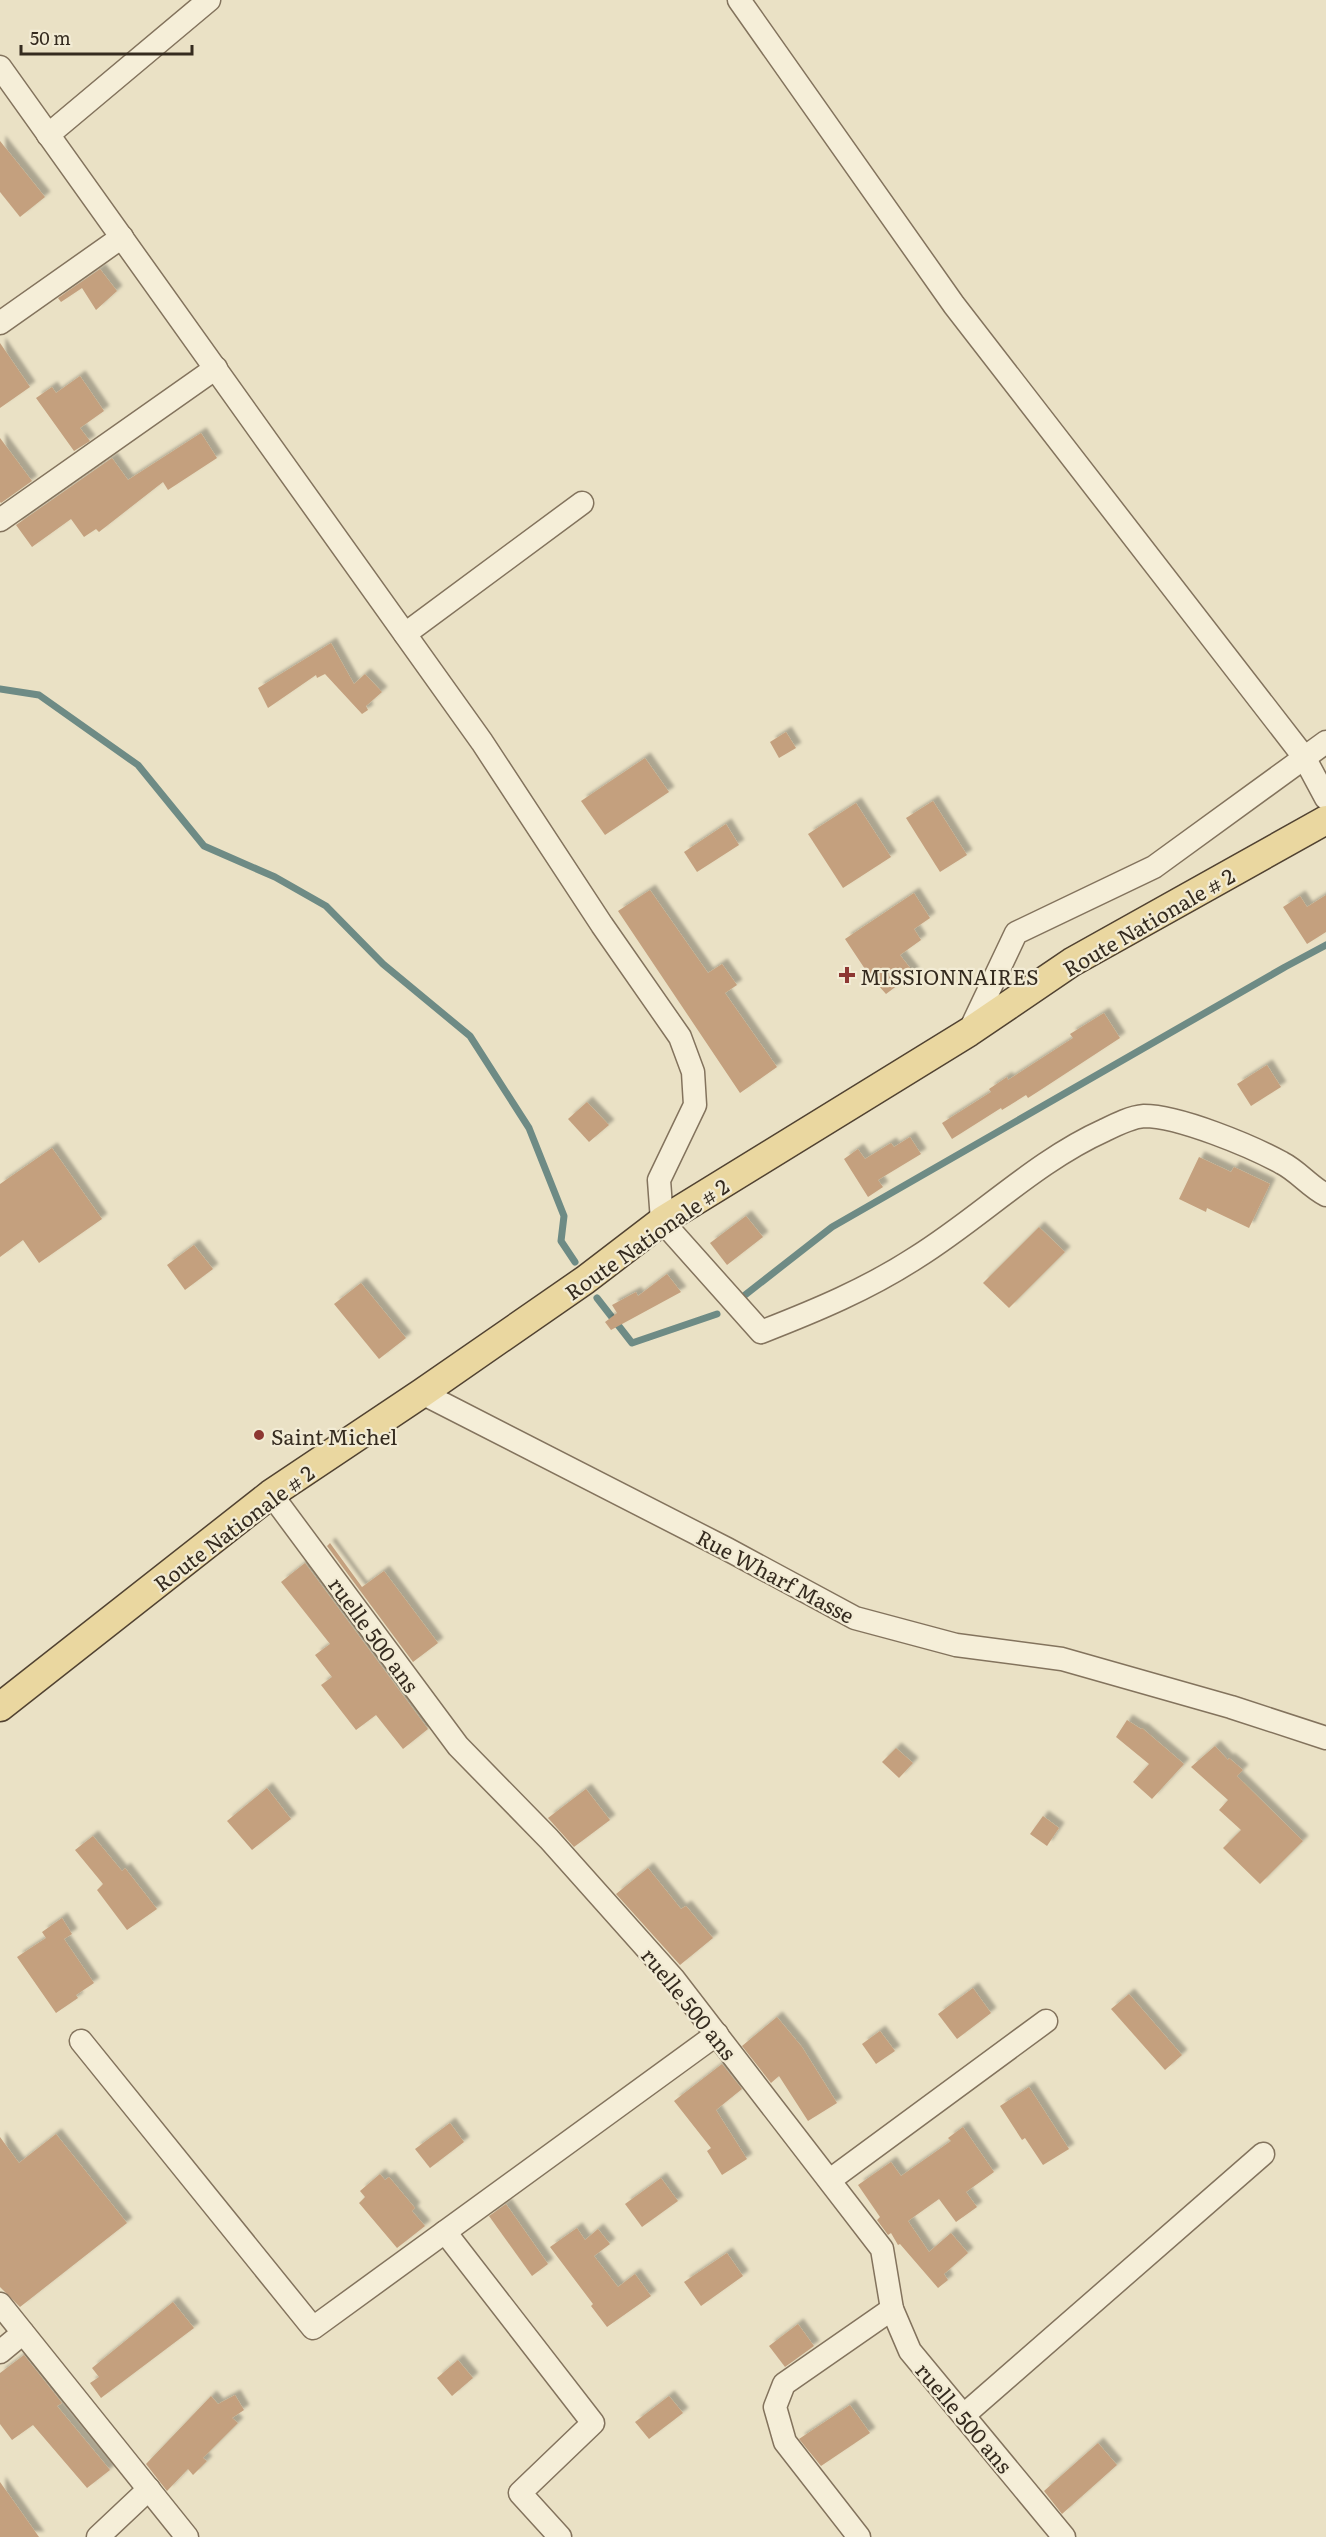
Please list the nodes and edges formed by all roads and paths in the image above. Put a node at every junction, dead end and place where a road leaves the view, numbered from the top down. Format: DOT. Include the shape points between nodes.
graph roads {
  1 [pos="209,0"];
  2 [pos="739,0"];
  3 [pos="0,67"];
  4 [pos="7,92"];
  5 [pos="48,135"];
  6 [pos="122,237"];
  7 [pos="0,324"];
  8 [pos="216,368"];
  9 [pos="582,503"];
  10 [pos="0,520"];
  11 [pos="405,634"];
  12 [pos="1326,742"];
  13 [pos="1304,757"];
  14 [pos="1326,798"];
  15 [pos="1326,820"];
  16 [pos="969,1032"];
  17 [pos="1326,1195"];
  18 [pos="662,1221"];
  19 [pos="422,1393"];
  20 [pos="271,1494"];
  21 [pos="0,1707"];
  22 [pos="1326,1738"];
  23 [pos="1046,2021"];
  24 [pos="717,2034"];
  25 [pos="81,2041"];
  26 [pos="1263,2154"];
  27 [pos="830,2180"];
  28 [pos="445,2232"];
  29 [pos="0,2304"];
  30 [pos="892,2309"];
  31 [pos="23,2333"];
  32 [pos="0,2352"];
  33 [pos="964,2415"];
  34 [pos="148,2489"];
  35 [pos="98,2537"];
  36 [pos="187,2537"];
  37 [pos="560,2537"];
  38 [pos="859,2537"];
  39 [pos="1064,2537"];
  1 -- 5 [label="street"];
  2 -- 13 [label="street" via="954,305"];
  3 -- 4 [label="street"];
  4 -- 5 [label="street"];
  5 -- 6 [label="street"];
  6 -- 7 [label="street"];
  6 -- 8 [label="street"];
  8 -- 10 [label="street"];
  8 -- 11 [label="street"];
  9 -- 11 [label="street"];
  11 -- 18 [label="street" via="680,1037 693,1072 695,1105 659,1180"];
  12 -- 13 [label="street"];
  13 -- 14 [label="street"];
  13 -- 16 [label="street" via="1154,867 1016,933"];
  15 -- 16 [label="main road, Route Nationale # 2" via="1072,962"];
  16 -- 18 [label="main road, Route Nationale # 2"];
  17 -- 18 [label="street" via="1283,1163 1171,1120 1143,1116 1081,1140 917,1257 832,1305 761,1332"];
  18 -- 19 [label="main road, Route Nationale # 2" via="585,1280"];
  19 -- 20 [label="main road, Route Nationale # 2"];
  19 -- 22 [label="street, Rue Wharf Masse" via="855,1618 956,1645 1062,1659"];
  20 -- 21 [label="main road, Route Nationale # 2"];
  20 -- 24 [label="street, ruelle 500 ans" via="458,1746 549,1839 673,1978"];
  23 -- 27 [label="street"];
  24 -- 27 [label="street, ruelle 500 ans"];
  24 -- 28 [label="street"];
  25 -- 28 [label="street" via="313,2328"];
  26 -- 33 [label="street"];
  27 -- 30 [label="street, ruelle 500 ans" via="882,2249"];
  28 -- 37 [label="street" via="593,2423 520,2493"];
  29 -- 31 [label="street"];
  30 -- 33 [label="street, ruelle 500 ans" via="910,2351"];
  30 -- 38 [label="street" via="784,2384 775,2407 785,2442"];
  31 -- 32 [label="street"];
  31 -- 34 [label="street"];
  33 -- 39 [label="street, ruelle 500 ans"];
  34 -- 35 [label="street"];
  34 -- 36 [label="street"];
}
